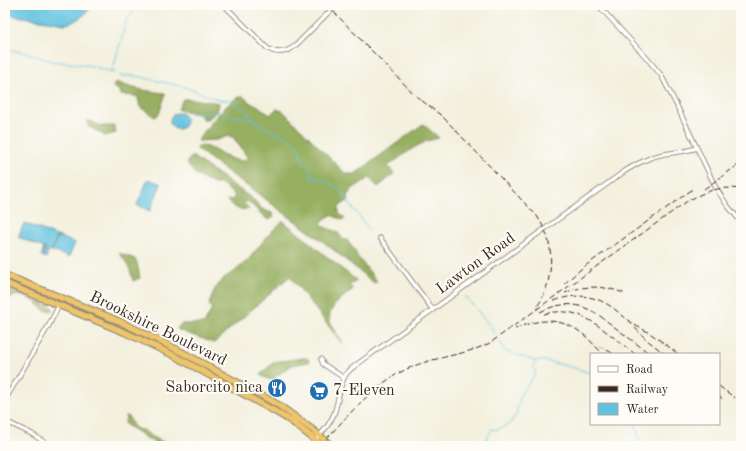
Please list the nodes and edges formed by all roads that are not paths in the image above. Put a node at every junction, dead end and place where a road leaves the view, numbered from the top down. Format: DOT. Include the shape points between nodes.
graph roads {
  1 [pos="224,5"];
  2 [pos="336,5"];
  3 [pos="598,5"];
  4 [pos="697,148"];
  5 [pos="741,222"];
  6 [pos="380,238"];
  7 [pos="5,275"];
  8 [pos="5,283"];
  9 [pos="59,305"];
  10 [pos="433,310"];
  11 [pos="120,322"];
  12 [pos="117,328"];
  13 [pos="321,359"];
  14 [pos="344,378"];
  15 [pos="5,400"];
  16 [pos="6,421"];
  17 [pos="320,435"];
  18 [pos="741,439"];
  19 [pos="316,440"];
  20 [pos="50,446"];
  21 [pos="310,446"];
  22 [pos="323,446"];
  23 [pos="332,446"];
  24 [pos="740,446"];
  1 -- 2 [label="street" via="263,45 277,52 295,46"];
  3 -- 4 [label="street" via="661,75"];
  4 -- 5 [label="street" via="721,196"];
  4 -- 10 [label="street, Lawton Road" via="656,156 625,171"];
  6 -- 10 [label="street"];
  7 -- 11 [label="highway, Brookshire Boulevard"];
  8 -- 9 [label="highway, Brookshire Boulevard"];
  9 -- 12 [label="highway, Brookshire Boulevard"];
  9 -- 15 [label="street"];
  10 -- 14 [label="street, Lawton Road" via="356,365"];
  11 -- 12 [label="highway"];
  11 -- 17 [label="highway, Brookshire Boulevard" via="263,396 290,412"];
  12 -- 19 [label="highway, Brookshire Boulevard" via="173,355 264,405"];
  13 -- 14 [label="street" via="323,364"];
  14 -- 17 [label="street, Lawton Road" via="333,416"];
  16 -- 20 [label="street"];
  17 -- 19 [label="street, Lawton Road"];
  17 -- 23 [label="highway, Brookshire Boulevard"];
  18 -- 24 [label="street"];
  19 -- 21 [label="street, Lawton Road"];
  19 -- 22 [label="highway, Brookshire Boulevard"];
}
